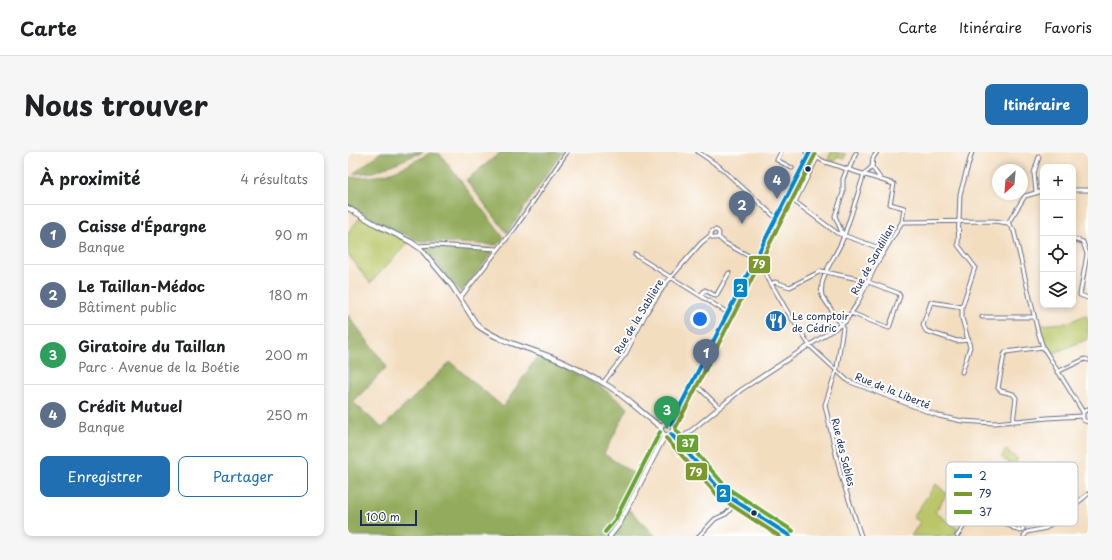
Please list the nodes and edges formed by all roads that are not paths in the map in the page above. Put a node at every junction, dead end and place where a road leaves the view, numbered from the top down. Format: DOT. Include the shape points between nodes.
graph roads {
  1 [pos="567,152"];
  2 [pos="698,152"];
  3 [pos="781,152"];
  4 [pos="856,152"];
  5 [pos="877,152"];
  6 [pos="972,152"];
  7 [pos="808,153"];
  8 [pos="1039,157"];
  9 [pos="817,158"];
  10 [pos="872,167"];
  11 [pos="792,168"];
  12 [pos="848,169"];
  13 [pos="864,174"];
  14 [pos="880,178"];
  15 [pos="1076,190"];
  16 [pos="1088,190"];
  17 [pos="1040,191"];
  18 [pos="1036,192"];
  19 [pos="787,196"];
  20 [pos="795,202"];
  21 [pos="348,208"];
  22 [pos="776,218"];
  23 [pos="902,222"];
  24 [pos="959,223"];
  25 [pos="1008,223"];
  26 [pos="843,235"];
  27 [pos="711,236"];
  28 [pos="718,237"];
  29 [pos="1076,240"];
  30 [pos="417,246"];
  31 [pos="497,249"];
  32 [pos="885,250"];
  33 [pos="635,255"];
  34 [pos="756,258"];
  35 [pos="730,272"];
  36 [pos="826,272"];
  37 [pos="671,276"];
  38 [pos="868,282"];
  39 [pos="771,284"];
  40 [pos="701,295"];
  41 [pos="460,298"];
  42 [pos="1088,298"];
  43 [pos="962,307"];
  44 [pos="728,312"];
  45 [pos="851,313"];
  46 [pos="1034,316"];
  47 [pos="982,317"];
  48 [pos="842,323"];
  49 [pos="969,340"];
  50 [pos="810,346"];
  51 [pos="1043,347"];
  52 [pos="1088,360"];
  53 [pos="836,371"];
  54 [pos="962,372"];
  55 [pos="1057,372"];
  56 [pos="693,382"];
  57 [pos="603,383"];
  58 [pos="719,407"];
  59 [pos="1088,409"];
  60 [pos="1083,412"];
  61 [pos="1082,416"];
  62 [pos="1013,422"];
  63 [pos="1088,422"];
  64 [pos="671,424"];
  65 [pos="661,427"];
  66 [pos="671,434"];
  67 [pos="665,435"];
  68 [pos="677,442"];
  69 [pos="1088,494"];
  70 [pos="1078,502"];
  71 [pos="736,503"];
  72 [pos="964,526"];
  73 [pos="1010,526"];
  74 [pos="1023,526"];
  75 [pos="1048,526"];
  76 [pos="610,536"];
  77 [pos="699,536"];
  78 [pos="790,536"];
  79 [pos="861,536"];
  80 [pos="957,536"];
  81 [pos="1024,536"];
  1 -- 31 [label="street" via="515,228"];
  2 -- 22 [label="street" via="720,167"];
  3 -- 11 [label="street" via="777,160"];
  4 -- 12 [label="street"];
  5 -- 10 [label="street"];
  6 -- 24 [label="street" via="960,194"];
  7 -- 9 [label="street"];
  7 -- 19 [label="main road"];
  8 -- 18 [label="street" via="1034,173"];
  9 -- 12 [label="street"];
  9 -- 20 [label="street"];
  10 -- 13 [label="street"];
  10 -- 14 [label="street"];
  12 -- 13 [label="street"];
  12 -- 26 [label="street" via="843,179 843,193 835,216"];
  13 -- 14 [label="street"];
  13 -- 26 [label="street"];
  14 -- 23 [label="street" via="894,184 890,204 904,208"];
  15 -- 16 [label="street"];
  17 -- 18 [label="street"];
  18 -- 25 [label="street" via="1022,200"];
  19 -- 20 [label="street"];
  19 -- 22 [label="main road"];
  20 -- 26 [label="street"];
  21 -- 30 [label="main road"];
  22 -- 34 [label="main road"];
  23 -- 24 [label="street"];
  23 -- 32 [label="street, Rue de Sandillan"];
  24 -- 25 [label="street"];
  24 -- 43 [label="street" via="958,245 975,267"];
  25 -- 46 [label="street" via="1014,231"];
  26 -- 32 [label="street"];
  26 -- 36 [label="street"];
  27 -- 28 [label="street"];
  27 -- 28 [label="street" via="715,230"];
  27 -- 37 [label="street, Rue de la Sablière" via="701,243"];
  28 -- 34 [label="street" via="732,248"];
  29 -- 42 [label="street" via="1083,242 1087,254 1080,295"];
  30 -- 31 [label="street" via="426,244"];
  30 -- 41 [label="main road" via="439,269"];
  31 -- 41 [label="street"];
  32 -- 38 [label="street, Rue de Sandillan"];
  33 -- 37 [label="street"];
  34 -- 39 [label="street, Rue de la Liberté"];
  34 -- 44 [label="main road"];
  35 -- 40 [label="street" via="716,296 705,290"];
  36 -- 38 [label="street"];
  36 -- 39 [label="street" via="817,272 790,287 775,282"];
  36 -- 48 [label="street" via="821,287 822,296"];
  37 -- 40 [label="street"];
  37 -- 57 [label="street, Rue de la Sablière" via="646,313 626,353"];
  38 -- 45 [label="street, Rue de Sandillan"];
  38 -- 45 [label="street" via="898,293 899,298 889,328"];
  39 -- 50 [label="street, Rue de la Liberté"];
  40 -- 44 [label="street"];
  41 -- 57 [label="main road" via="483,330 567,363"];
  43 -- 49 [label="street" via="962,318"];
  43 -- 49 [label="street" via="931,302 923,328 957,341"];
  44 -- 56 [label="main road"];
  45 -- 48 [label="street, Rue de Sandillan"];
  46 -- 47 [label="street"];
  46 -- 51 [label="street"];
  48 -- 50 [label="street, Rue de Sandillan"];
  48 -- 53 [label="street, Rue des Sables" via="844,329"];
  49 -- 54 [label="street" via="970,347"];
  50 -- 53 [label="street, Rue de la Liberté"];
  50 -- 58 [label="street, Rue de Sandillan"];
  51 -- 55 [label="street"];
  51 -- 62 [label="street" via="1008,352 1004,355 998,388 1013,394 1016,398"];
  52 -- 55 [label="street" via="1085,359"];
  53 -- 62 [label="street, Rue de la Liberté" via="848,381 939,416 962,421"];
  53 -- 79 [label="street, Rue des Sables" via="826,399 827,419 841,476"];
  55 -- 60 [label="street"];
  56 -- 58 [label="street"];
  56 -- 64 [label="main road"];
  57 -- 65 [label="main road"];
  58 -- 68 [label="street, Rue de Sandillan"];
  59 -- 60 [label="street"];
  60 -- 61 [label="street"];
  61 -- 62 [label="street, Rue de la Liberté"];
  61 -- 63 [label="street"];
  64 -- 65 [label="main road"];
  64 -- 66 [label="main road"];
  65 -- 67 [label="main road"];
  66 -- 67 [label="main road"];
  66 -- 68 [label="main road"];
  67 -- 76 [label="main road" via="620,523"];
  68 -- 71 [label="main road" via="723,493"];
  69 -- 70 [label="street"];
  71 -- 77 [label="street" via="726,514 715,519"];
  71 -- 78 [label="main road"];
  72 -- 80 [label="street"];
  73 -- 74 [label="street" via="1022,530"];
  75 -- 81 [label="street" via="1027,532"];
}
